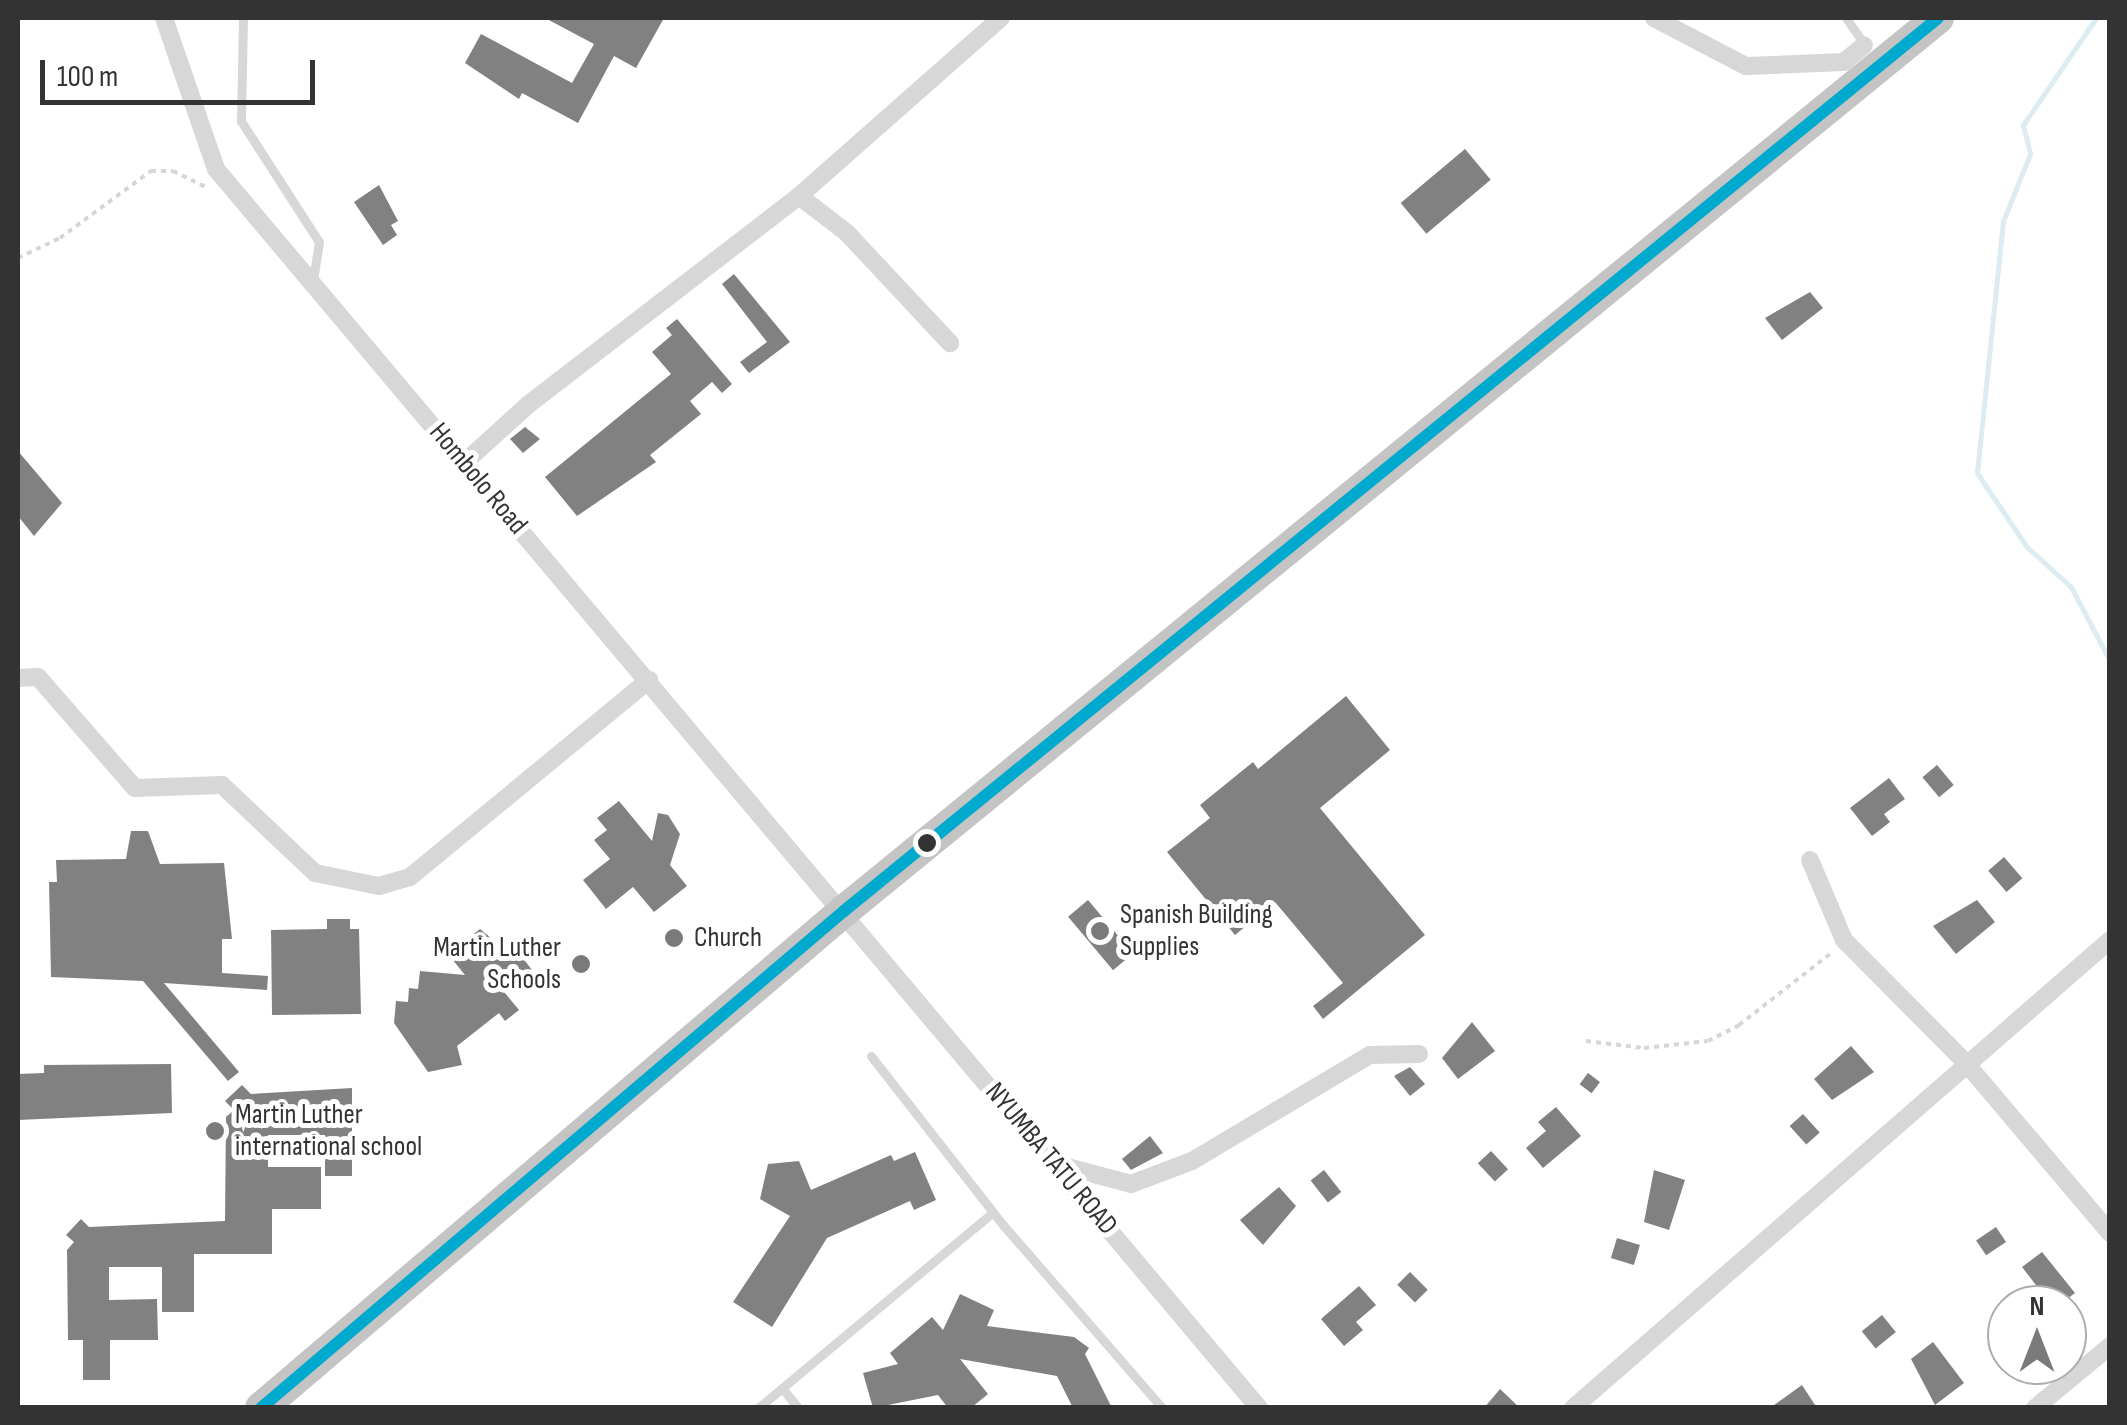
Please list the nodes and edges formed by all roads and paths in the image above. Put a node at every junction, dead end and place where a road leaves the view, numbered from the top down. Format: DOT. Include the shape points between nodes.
graph roads {
  1 [pos="164,18"];
  2 [pos="243,18"];
  3 [pos="1002,18"];
  4 [pos="1654,18"];
  5 [pos="1846,18"];
  6 [pos="1938,18"];
  7 [pos="1871,54"];
  8 [pos="222,196"];
  9 [pos="799,196"];
  10 [pos="18,258"];
  11 [pos="313,283"];
  12 [pos="950,344"];
  13 [pos="465,462"];
  14 [pos="18,678"];
  15 [pos="649,680"];
  16 [pos="1810,860"];
  17 [pos="844,910"];
  18 [pos="1844,940"];
  19 [pos="2110,940"];
  20 [pos="1586,1041"];
  21 [pos="1419,1054"];
  22 [pos="871,1056"];
  23 [pos="1965,1062"];
  24 [pos="1055,1164"];
  25 [pos="994,1212"];
  26 [pos="2110,1233"];
  27 [pos="2110,1346"];
  28 [pos="782,1388"];
  29 [pos="261,1408"];
  30 [pos="758,1408"];
  31 [pos="798,1408"];
  32 [pos="1162,1408"];
  33 [pos="1258,1408"];
  34 [pos="1572,1408"];
  35 [pos="2036,1408"];
  1 -- 11 [label="street, Hombolo Road" via="216,169"];
  2 -- 11 [label="lane" via="241,122 319,242"];
  3 -- 9 [label="street"];
  4 -- 7 [label="street" via="1746,66 1844,62"];
  5 -- 7 [label="lane"];
  6 -- 7 [label="highway"];
  7 -- 17 [label="highway"];
  8 -- 10 [label="path" via="174,172 152,171 60,238"];
  9 -- 12 [label="street" via="847,233"];
  9 -- 13 [label="street" via="529,404"];
  11 -- 13 [label="street, Hombolo Road"];
  13 -- 15 [label="street, Hombolo Road"];
  14 -- 15 [label="street" via="38,677 135,788 222,786 315,873 379,886 410,877"];
  15 -- 17 [label="street, Hombolo Road"];
  16 -- 18 [label="street"];
  17 -- 24 [label="street, NYUMBA TATU ROAD"];
  17 -- 29 [label="highway"];
  18 -- 20 [label="path" via="1739,1025 1708,1041 1644,1048"];
  18 -- 23 [label="street"];
  19 -- 23 [label="street"];
  21 -- 24 [label="street" via="1370,1055 1192,1161 1130,1184"];
  22 -- 25 [label="lane"];
  23 -- 26 [label="street"];
  23 -- 34 [label="street"];
  24 -- 33 [label="street, NYUMBA TATU ROAD"];
  25 -- 28 [label="lane"];
  25 -- 32 [label="lane"];
  27 -- 35 [label="street"];
  28 -- 30 [label="lane"];
  28 -- 31 [label="lane"];
}
